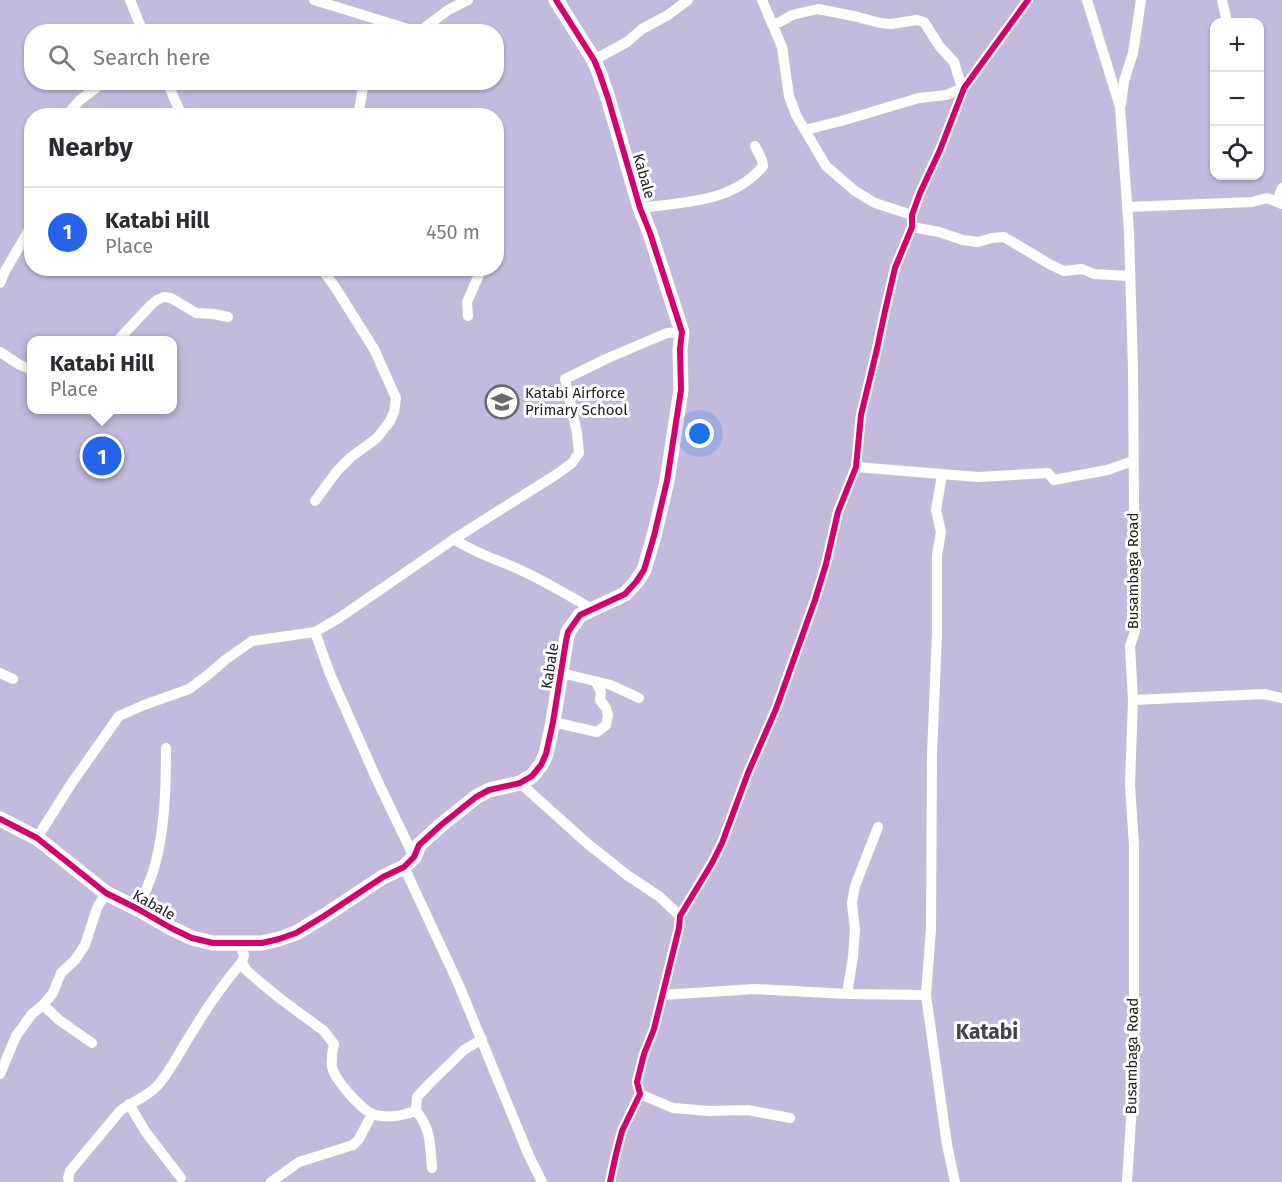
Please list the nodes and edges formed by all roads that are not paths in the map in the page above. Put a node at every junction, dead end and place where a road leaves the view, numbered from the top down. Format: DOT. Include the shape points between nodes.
graph roads {
  1 [pos="129,0"];
  2 [pos="314,0"];
  3 [pos="468,0"];
  4 [pos="556,0"];
  5 [pos="688,0"];
  6 [pos="762,0"];
  7 [pos="1028,0"];
  8 [pos="1087,0"];
  9 [pos="1141,0"];
  10 [pos="1222,0"];
  11 [pos="1226,18"];
  12 [pos="140,24"];
  13 [pos="392,24"];
  14 [pos="429,24"];
  15 [pos="772,24"];
  16 [pos="594,60"];
  17 [pos="963,88"];
  18 [pos="93,90"];
  19 [pos="171,90"];
  20 [pos="363,90"];
  21 [pos="1120,107"];
  22 [pos="73,108"];
  23 [pos="178,108"];
  24 [pos="359,108"];
  25 [pos="805,130"];
  26 [pos="755,146"];
  27 [pos="1282,188"];
  28 [pos="1280,202"];
  29 [pos="1127,207"];
  30 [pos="640,208"];
  31 [pos="912,215"];
  32 [pos="912,227"];
  33 [pos="24,239"];
  34 [pos="327,276"];
  35 [pos="478,276"];
  36 [pos="1129,276"];
  37 [pos="0,283"];
  38 [pos="468,316"];
  39 [pos="228,317"];
  40 [pos="682,332"];
  41 [pos="122,336"];
  42 [pos="0,352"];
  43 [pos="27,368"];
  44 [pos="1133,461"];
  45 [pos="856,467"];
  46 [pos="942,475"];
  47 [pos="315,501"];
  48 [pos="454,539"];
  49 [pos="592,609"];
  50 [pos="315,632"];
  51 [pos="0,673"];
  52 [pos="561,674"];
  53 [pos="14,679"];
  54 [pos="596,682"];
  55 [pos="639,698"];
  56 [pos="1282,698"];
  57 [pos="1133,700"];
  58 [pos="553,722"];
  59 [pos="166,748"];
  60 [pos="520,783"];
  61 [pos="0,819"];
  62 [pos="878,827"];
  63 [pos="37,838"];
  64 [pos="409,862"];
  65 [pos="106,893"];
  66 [pos="138,909"];
  67 [pos="680,916"];
  68 [pos="239,943"];
  69 [pos="242,962"];
  70 [pos="847,994"];
  71 [pos="662,995"];
  72 [pos="926,995"];
  73 [pos="43,1005"];
  74 [pos="482,1039"];
  75 [pos="92,1043"];
  76 [pos="0,1074"];
  77 [pos="640,1094"];
  78 [pos="129,1104"];
  79 [pos="416,1111"];
  80 [pos="372,1114"];
  81 [pos="790,1118"];
  82 [pos="432,1168"];
  83 [pos="181,1178"];
  84 [pos="69,1182"];
  85 [pos="271,1182"];
  86 [pos="542,1182"];
  87 [pos="610,1182"];
  88 [pos="956,1182"];
  89 [pos="1127,1182"];
  1 -- 12 [label="street"];
  2 -- 13 [label="street"];
  3 -- 14 [label="street"];
  4 -- 16 [label="street, Kabale"];
  5 -- 16 [label="street"];
  6 -- 15 [label="street"];
  7 -- 17 [label="street"];
  8 -- 21 [label="street, Busambaga Road"];
  9 -- 21 [label="street"];
  10 -- 11 [label="street"];
  15 -- 17 [label="street" via="818,9 880,23 924,22 954,62"];
  15 -- 25 [label="street" via="782,48 789,96"];
  16 -- 30 [label="street, Kabale"];
  17 -- 25 [label="street"];
  17 -- 31 [label="street"];
  18 -- 22 [label="street"];
  19 -- 23 [label="street"];
  20 -- 24 [label="street"];
  21 -- 29 [label="street, Busambaga Road"];
  25 -- 31 [label="street" via="826,166 855,191 875,203"];
  26 -- 30 [label="street" via="763,166 733,190 712,198"];
  27 -- 28 [label="street"];
  28 -- 29 [label="street" via="1268,198"];
  29 -- 36 [label="street, Busambaga Road"];
  30 -- 40 [label="street, Kabale"];
  31 -- 32 [label="street"];
  32 -- 36 [label="street" via="978,242 1004,237 1065,271 1082,269 1094,274"];
  32 -- 45 [label="street" via="895,268 861,416"];
  33 -- 37 [label="street"];
  34 -- 47 [label="street" via="374,349 396,398 390,421 377,438 337,471"];
  35 -- 38 [label="street" via="467,302"];
  36 -- 44 [label="street, Busambaga Road"];
  39 -- 41 [label="street" via="196,312 164,297"];
  40 -- 48 [label="street" via="667,333 565,379 579,453 557,474"];
  40 -- 49 [label="street, Kabale" via="681,390 667,481 644,570 625,594"];
  42 -- 43 [label="street"];
  44 -- 46 [label="street" via="1054,480 1048,473"];
  44 -- 57 [label="street, Busambaga Road"];
  45 -- 46 [label="street"];
  45 -- 67 [label="street" via="776,709 722,843"];
  46 -- 72 [label="street" via="936,510 940,532 931,929"];
  48 -- 49 [label="street"];
  48 -- 50 [label="street"];
  49 -- 52 [label="street, Kabale" via="580,615 568,632"];
  50 -- 63 [label="street" via="252,641 189,689 118,716"];
  50 -- 64 [label="street"];
  51 -- 53 [label="street"];
  52 -- 54 [label="street"];
  52 -- 58 [label="street, Kabale"];
  54 -- 55 [label="street"];
  54 -- 58 [label="street" via="608,715 606,725 597,732"];
  56 -- 57 [label="street" via="1264,694"];
  57 -- 89 [label="street, Busambaga Road" via="1130,784 1134,846 1134,1073"];
  58 -- 60 [label="street, Kabale" via="541,765"];
  59 -- 66 [label="street" via="166,791 159,842"];
  60 -- 64 [label="street, Kabale" via="489,790 463,806 419,845"];
  60 -- 67 [label="street" via="588,844"];
  61 -- 63 [label="street, Kabale"];
  62 -- 70 [label="street" via="855,886 853,957"];
  63 -- 65 [label="street, Kabale"];
  64 -- 68 [label="street, Kabale" via="296,933 262,943"];
  64 -- 74 [label="street"];
  65 -- 66 [label="street, Kabale"];
  65 -- 73 [label="street" via="85,945 61,974"];
  66 -- 68 [label="street, Kabale" via="192,938"];
  67 -- 71 [label="street"];
  68 -- 69 [label="street" via="244,955"];
  69 -- 78 [label="street" via="211,1002 159,1084 151,1093"];
  69 -- 80 [label="street" via="246,970 282,1000 324,1030 334,1044 333,1069 351,1096"];
  70 -- 71 [label="street" via="755,989"];
  70 -- 72 [label="street"];
  71 -- 77 [label="street" via="637,1082"];
  72 -- 88 [label="street" via="947,1145"];
  73 -- 75 [label="street"];
  73 -- 76 [label="street" via="16,1036"];
  74 -- 79 [label="street" via="464,1050 417,1097"];
  74 -- 86 [label="street"];
  77 -- 81 [label="street" via="673,1108 748,1110"];
  77 -- 87 [label="street" via="622,1131"];
  78 -- 83 [label="street"];
  78 -- 84 [label="street" via="70,1171"];
  79 -- 80 [label="street" via="395,1117"];
  79 -- 82 [label="street" via="429,1136"];
  80 -- 85 [label="street" via="353,1145 299,1162"];
}
